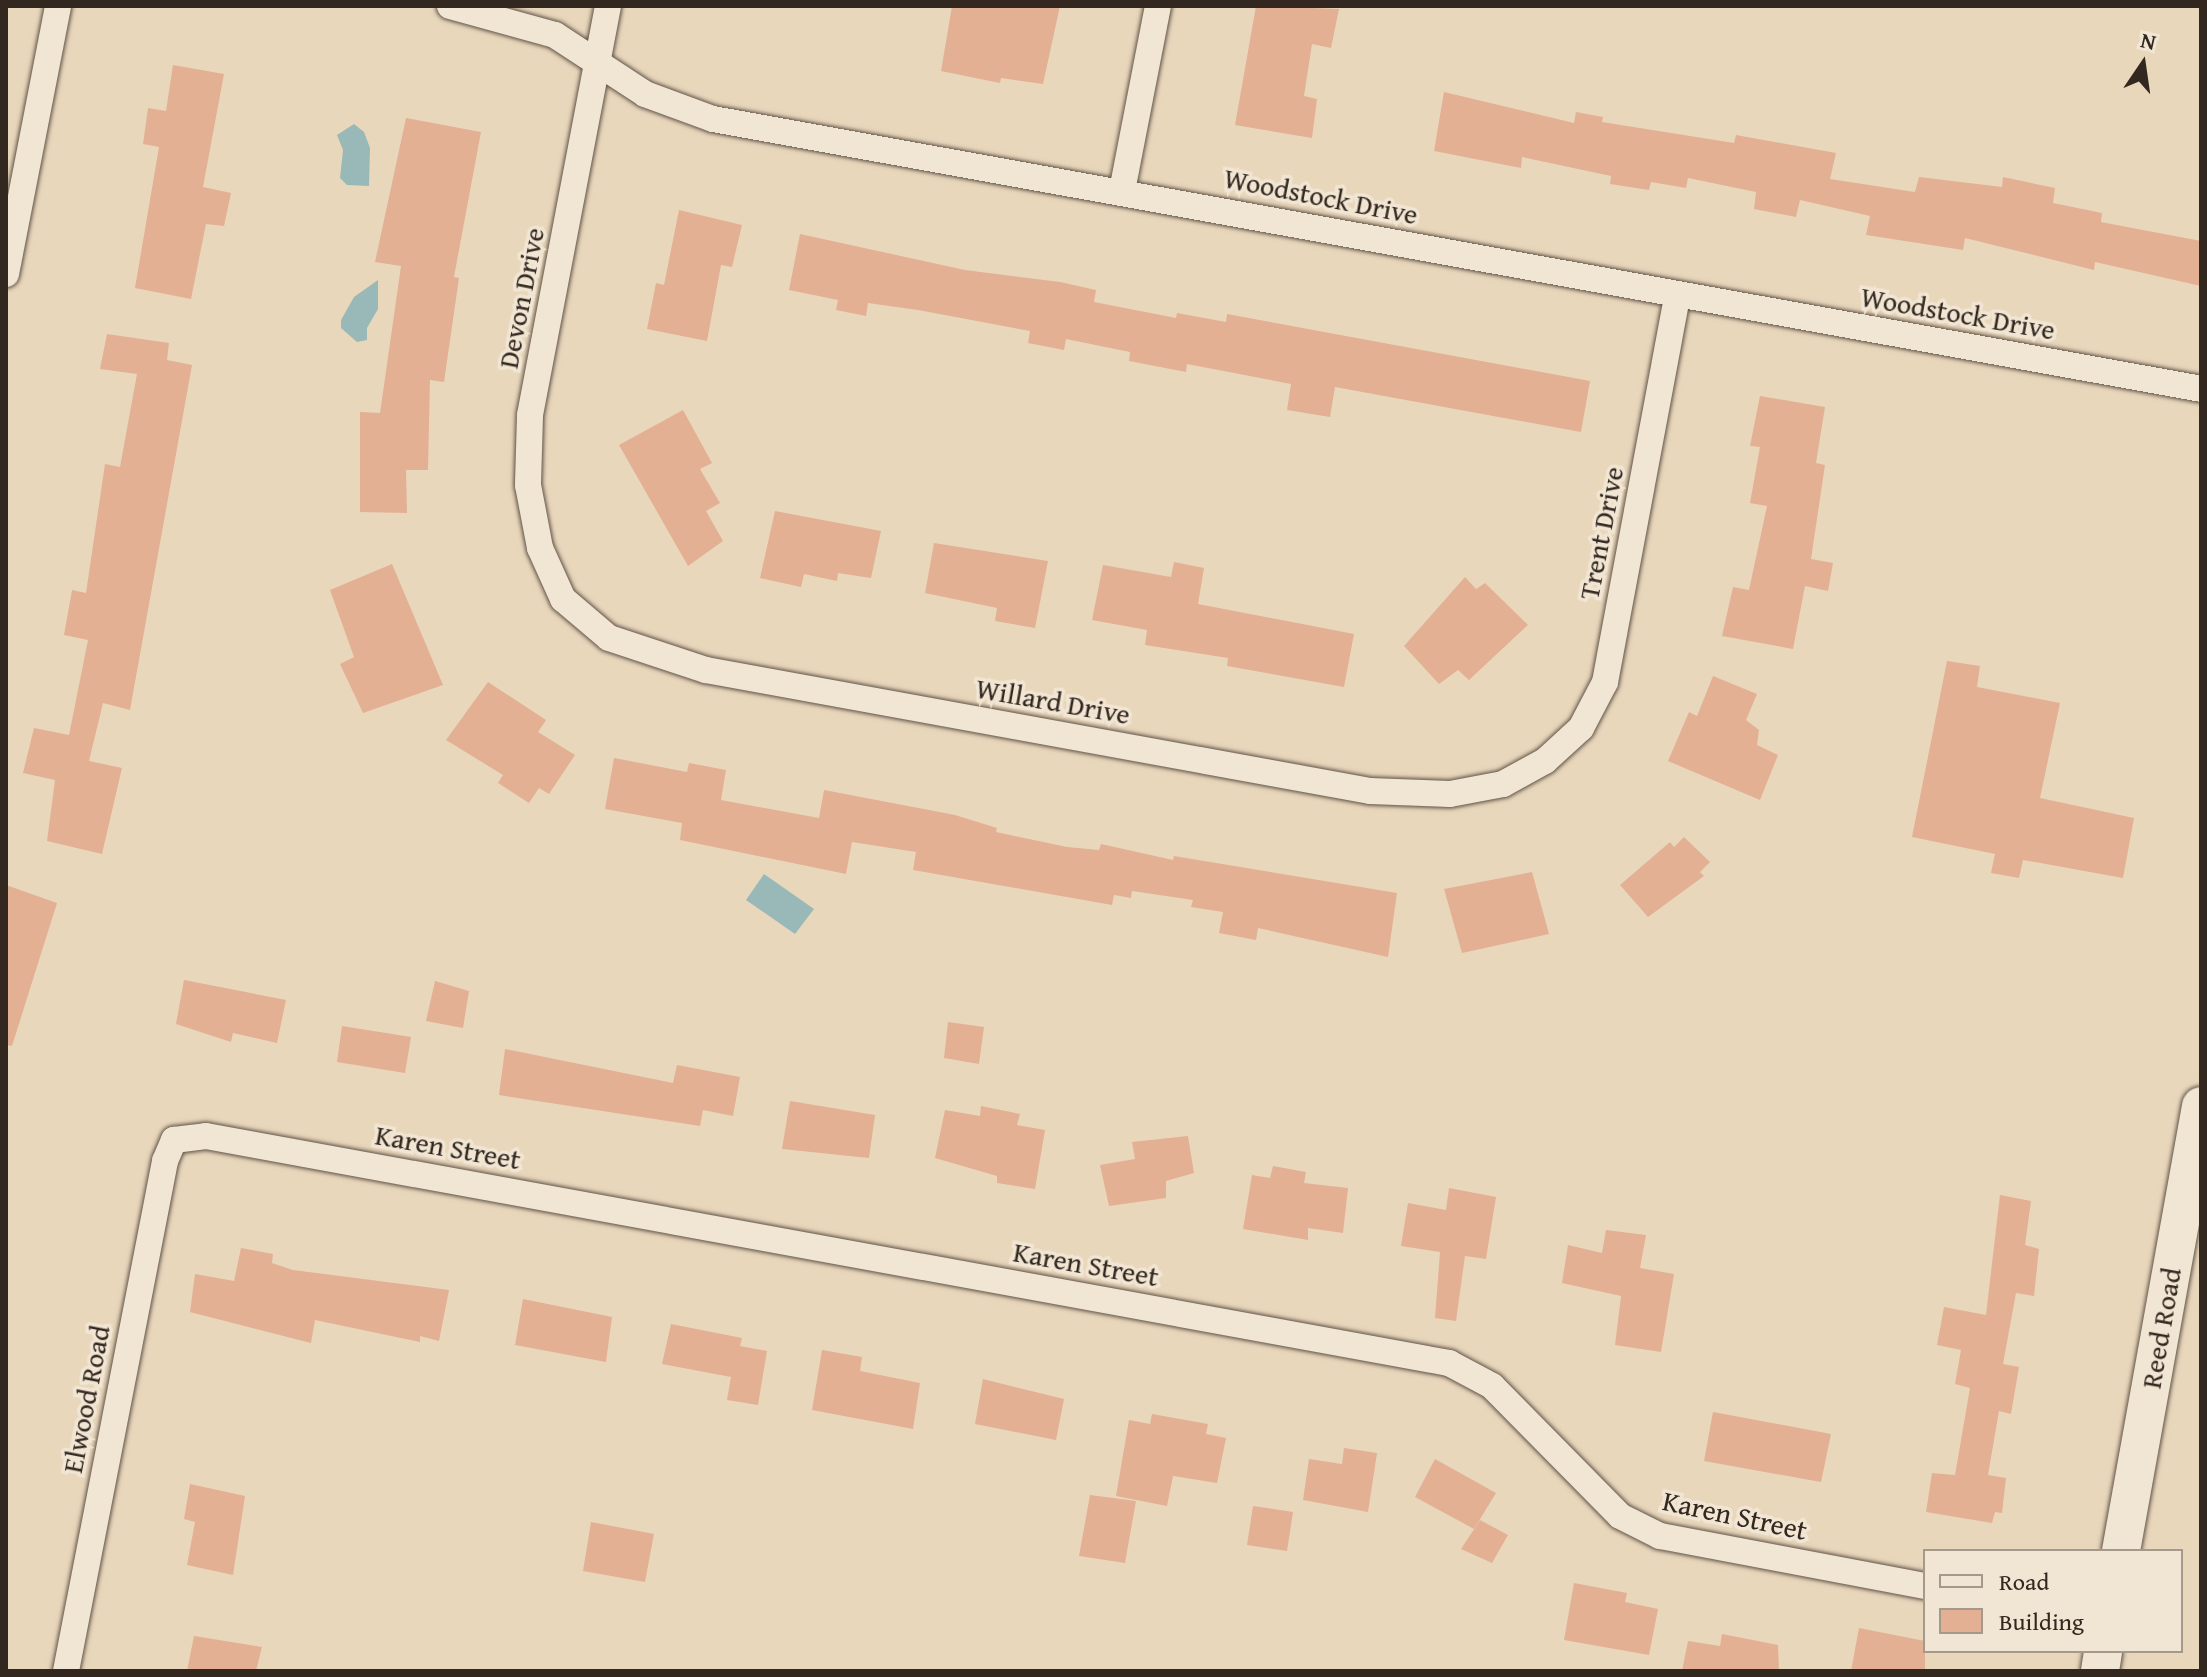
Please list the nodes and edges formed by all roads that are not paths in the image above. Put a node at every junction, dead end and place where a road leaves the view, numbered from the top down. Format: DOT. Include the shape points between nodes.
graph roads {
  1 [pos="58,6"];
  2 [pos="450,6"];
  3 [pos="608,6"];
  4 [pos="1158,6"];
  5 [pos="599,62"];
  6 [pos="1122,191"];
  7 [pos="6,274"];
  8 [pos="1677,296"];
  9 [pos="2201,389"];
  10 [pos="563,599"];
  11 [pos="1545,761"];
  12 [pos="2201,1106"];
  13 [pos="174,1140"];
  14 [pos="2195,1177"];
  15 [pos="2121,1549"];
  16 [pos="1923,1586"];
  17 [pos="66,1671"];
  1 -- 7 [label="street"];
  2 -- 5 [label="street, Woodstock Drive" via="555,35"];
  3 -- 5 [label="street, Devon Drive"];
  4 -- 6 [label="street"];
  5 -- 6 [label="street, Woodstock Drive" via="645,94 713,119"];
  5 -- 10 [label="street, Devon Drive" via="530,416 533,510 540,548"];
  6 -- 8 [label="street, Woodstock Drive"];
  8 -- 9 [label="street, Woodstock Drive"];
  8 -- 11 [label="street, Trent Drive" via="1605,682 1581,728"];
  10 -- 11 [label="street, Willard Drive" via="609,638 706,670 1370,791 1450,794 1503,784"];
  12 -- 14 [label="main road, Reed Road"];
  13 -- 16 [label="street, Karen Street" via="206,1136 1449,1363 1492,1386 1620,1516 1660,1536"];
  13 -- 17 [label="street, Elwood Road" via="165,1161"];
  14 -- 15 [label="main road, Reed Road"];
}
